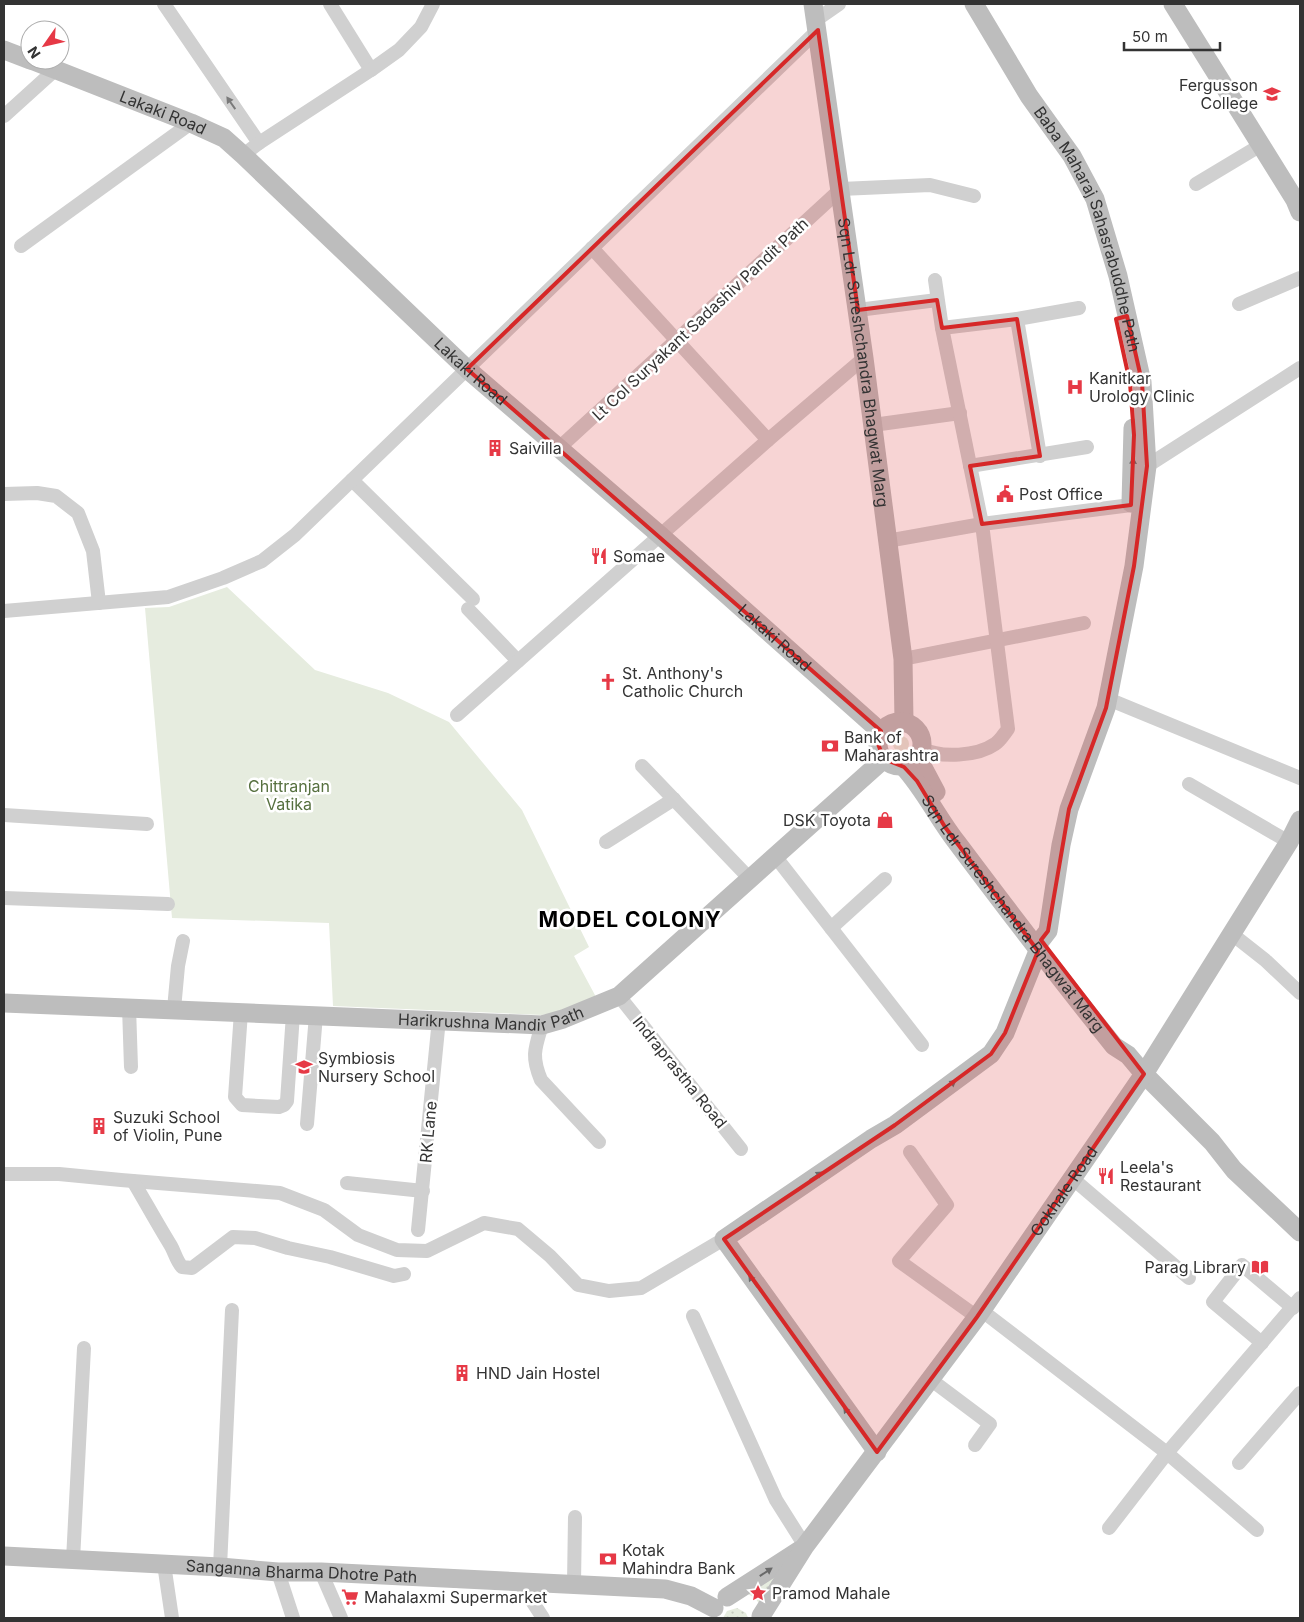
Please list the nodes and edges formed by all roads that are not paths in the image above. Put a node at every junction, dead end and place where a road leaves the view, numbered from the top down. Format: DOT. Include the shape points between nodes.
graph roads {
  1 [pos="164,4"];
  2 [pos="330,4"];
  3 [pos="433,4"];
  4 [pos="839,4"];
  5 [pos="960,4"];
  6 [pos="974,4"];
  7 [pos="1174,4"];
  8 [pos="816,18"];
  9 [pos="4,50"];
  10 [pos="20,56"];
  11 [pos="55,70"];
  12 [pos="58,70"];
  13 [pos="371,70"];
  14 [pos="4,116"];
  15 [pos="190,123"];
  16 [pos="259,143"];
  17 [pos="1261,145"];
  18 [pos="243,155"];
  19 [pos="1196,184"];
  20 [pos="841,189"];
  21 [pos="974,196"];
  22 [pos="1300,212"];
  23 [pos="21,246"];
  24 [pos="592,248"];
  25 [pos="1300,278"];
  26 [pos="935,280"];
  27 [pos="937,300"];
  28 [pos="1239,304"];
  29 [pos="1079,308"];
  30 [pos="858,310"];
  31 [pos="1121,317"];
  32 [pos="1017,319"];
  33 [pos="942,328"];
  34 [pos="677,340"];
  35 [pos="864,358"];
  36 [pos="1300,368"];
  37 [pos="467,369"];
  38 [pos="960,413"];
  39 [pos="872,425"];
  40 [pos="768,440"];
  41 [pos="1087,447"];
  42 [pos="560,448"];
  43 [pos="1040,456"];
  44 [pos="970,466"];
  45 [pos="1147,466"];
  46 [pos="352,480"];
  47 [pos="4,494"];
  48 [pos="1136,505"];
  49 [pos="982,524"];
  50 [pos="661,536"];
  51 [pos="887,541"];
  52 [pos="99,603"];
  53 [pos="4,611"];
  54 [pos="1084,623"];
  55 [pos="997,640"];
  56 [pos="903,659"];
  57 [pos="518,661"];
  58 [pos="1108,700"];
  59 [pos="457,715"];
  60 [pos="904,722"];
  61 [pos="881,732"];
  62 [pos="915,757"];
  63 [pos="884,759"];
  64 [pos="642,766"];
  65 [pos="1300,778"];
  66 [pos="1189,784"];
  67 [pos="674,799"];
  68 [pos="4,815"];
  69 [pos="1300,820"];
  70 [pos="147,824"];
  71 [pos="606,842"];
  72 [pos="1289,842"];
  73 [pos="775,856"];
  74 [pos="750,879"];
  75 [pos="885,879"];
  76 [pos="4,898"];
  77 [pos="168,904"];
  78 [pos="831,928"];
  79 [pos="1232,934"];
  80 [pos="183,941"];
  81 [pos="1040,945"];
  82 [pos="1300,993"];
  83 [pos="620,996"];
  84 [pos="4,1003"];
  85 [pos="129,1008"];
  86 [pos="174,1009"];
  87 [pos="241,1012"];
  88 [pos="293,1014"];
  89 [pos="316,1015"];
  90 [pos="439,1019"];
  91 [pos="542,1025"];
  92 [pos="922,1045"];
  93 [pos="131,1068"];
  94 [pos="1144,1074"];
  95 [pos="307,1124"];
  96 [pos="599,1142"];
  97 [pos="741,1149"];
  98 [pos="910,1152"];
  99 [pos="4,1174"];
  100 [pos="1072,1178"];
  101 [pos="133,1181"];
  102 [pos="346,1183"];
  103 [pos="423,1187"];
  104 [pos="418,1230"];
  105 [pos="1300,1232"];
  106 [pos="724,1239"];
  107 [pos="404,1274"];
  108 [pos="1189,1278"];
  109 [pos="1297,1303"];
  110 [pos="232,1310"];
  111 [pos="979,1314"];
  112 [pos="693,1316"];
  113 [pos="1262,1343"];
  114 [pos="84,1348"];
  115 [pos="930,1380"];
  116 [pos="1300,1393"];
  117 [pos="975,1445"];
  118 [pos="877,1452"];
  119 [pos="1167,1453"];
  120 [pos="1239,1463"];
  121 [pos="575,1517"];
  122 [pos="1109,1528"];
  123 [pos="1257,1530"];
  124 [pos="805,1546"];
  125 [pos="4,1556"];
  126 [pos="73,1560"];
  127 [pos="164,1564"];
  128 [pos="220,1567"];
  129 [pos="278,1572"];
  130 [pos="321,1572"];
  131 [pos="519,1582"];
  132 [pos="574,1584"];
  133 [pos="717,1608"];
  134 [pos="761,1617"];
  135 [pos="172,1618"];
  136 [pos="293,1618"];
  137 [pos="342,1618"];
  138 [pos="543,1618"];
  16 -- 1 [label="street, one-way"];
  2 -- 13 [label="street"];
  3 -- 13 [label="street" via="421,27"];
  4 -- 8 [label="street"];
  5 -- 31 [label="street, Baba Maharaj Sahasrabuddhe Path" via="1019,102 1062,162 1084,204"];
  6 -- 31 [label="street, Baba Maharaj Sahasrabuddhe Path" via="1029,96 1072,156 1095,199 1118,276"];
  7 -- 17 [label="street"];
  8 -- 20 [label="street, Sqn Ldr Sureshchandra Bhagwat Marg"];
  8 -- 24 [label="street"];
  9 -- 10 [label="street, Lakaki Road"];
  11 -- 14 [label="street"];
  12 -- 15 [label="street, Lakaki Road"];
  13 -- 16 [label="street"];
  15 -- 18 [label="street, Lakaki Road" via="224,138"];
  15 -- 23 [label="street"];
  16 -- 18 [label="street"];
  17 -- 19 [label="street"];
  17 -- 22 [label="street"];
  18 -- 37 [label="street, Lakaki Road"];
  20 -- 21 [label="street" via="930,185"];
  20 -- 30 [label="street, Sqn Ldr Sureshchandra Bhagwat Marg"];
  20 -- 34 [label="street, Lt Col Suryakant Sadashiv Pandit Path"];
  24 -- 34 [label="street"];
  24 -- 37 [label="street"];
  25 -- 28 [label="street"];
  26 -- 27 [label="street"];
  27 -- 30 [label="street"];
  27 -- 33 [label="street"];
  29 -- 32 [label="street"];
  30 -- 35 [label="street, Sqn Ldr Sureshchandra Bhagwat Marg"];
  31 -- 45 [label="street, Baba Maharaj Sahasrabuddhe Path" via="1142,382"];
  48 -- 31 [label="street, Baba Maharaj Sahasrabuddhe Path, one-way" via="1130,383"];
  32 -- 33 [label="street"];
  32 -- 43 [label="street"];
  33 -- 38 [label="street"];
  34 -- 40 [label="street"];
  34 -- 42 [label="street, Lt Col Suryakant Sadashiv Pandit Path"];
  35 -- 39 [label="street, Sqn Ldr Sureshchandra Bhagwat Marg"];
  35 -- 40 [label="street"];
  36 -- 45 [label="street"];
  37 -- 42 [label="street, Lakaki Road"];
  37 -- 46 [label="street"];
  38 -- 39 [label="street"];
  38 -- 44 [label="street"];
  39 -- 51 [label="street, Sqn Ldr Sureshchandra Bhagwat Marg"];
  40 -- 50 [label="street"];
  41 -- 43 [label="street"];
  42 -- 50 [label="street, Lakaki Road"];
  43 -- 44 [label="street"];
  44 -- 49 [label="street"];
  45 -- 48 [label="street, Baba Maharaj Sahasrabuddhe Path"];
  46 -- 52 [label="street" via="295,535 262,561 168,597"];
  46 -- 57 [label="street" via="471,604"];
  47 -- 52 [label="street" via="56,496 78,513 93,551"];
  48 -- 49 [label="street"];
  48 -- 58 [label="street, Baba Maharaj Sahasrabuddhe Path" via="1128,598"];
  48 -- 81 [label="street, Baba Maharaj Sahasrabuddhe Path" via="1095,705 1058,806 1049,844 1038,925"];
  49 -- 51 [label="street"];
  49 -- 55 [label="street"];
  50 -- 57 [label="street"];
  50 -- 61 [label="street, Lakaki Road"];
  51 -- 56 [label="street, Sqn Ldr Sureshchandra Bhagwat Marg"];
  52 -- 53 [label="street"];
  54 -- 55 [label="street"];
  55 -- 56 [label="street"];
  55 -- 62 [label="street" via="1008,729 996,744 981,750"];
  56 -- 60 [label="street, Sqn Ldr Sureshchandra Bhagwat Marg"];
  57 -- 59 [label="street"];
  58 -- 65 [label="street"];
  58 -- 81 [label="street, Baba Maharaj Sahasrabuddhe Path" via="1069,809 1048,931"];
  60 -- 61 [label="street" via="891,723"];
  60 -- 62 [label="street" via="919,731 922,739"];
  61 -- 63 [label="street" via="878,744"];
  62 -- 63 [label="street" via="893,765"];
  62 -- 81 [label="street, Sqn Ldr Sureshchandra Bhagwat Marg" via="952,821"];
  63 -- 73 [label="street, Harikrushna Mandir Path"];
  64 -- 67 [label="street"];
  66 -- 72 [label="street"];
  67 -- 71 [label="street"];
  67 -- 74 [label="street"];
  68 -- 70 [label="street"];
  69 -- 72 [label="street, Gokhale Road"];
  72 -- 79 [label="street, Gokhale Road"];
  73 -- 74 [label="street, Harikrushna Mandir Path"];
  73 -- 78 [label="street"];
  74 -- 83 [label="street, Harikrushna Mandir Path"];
  75 -- 78 [label="street"];
  76 -- 77 [label="street"];
  78 -- 92 [label="street"];
  79 -- 82 [label="street"];
  79 -- 94 [label="street, Gokhale Road"];
  80 -- 86 [label="street"];
  81 -- 94 [label="street, Sqn Ldr Sureshchandra Bhagwat Marg" via="1122,1040 1128,1055"];
  106 -- 81 [label="street, one-way" via="870,1139 896,1125 991,1054 1005,1033"];
  83 -- 91 [label="street, Harikrushna Mandir Path"];
  83 -- 97 [label="street, Indraprastha Road"];
  84 -- 85 [label="street, Harikrushna Mandir Path"];
  85 -- 86 [label="street, Harikrushna Mandir Path"];
  85 -- 93 [label="street"];
  86 -- 87 [label="street, Harikrushna Mandir Path"];
  87 -- 88 [label="street, Harikrushna Mandir Path"];
  87 -- 88 [label="street" via="235,1097 242,1105 279,1107 287,1101"];
  88 -- 89 [label="street, Harikrushna Mandir Path"];
  89 -- 90 [label="street, Harikrushna Mandir Path"];
  89 -- 95 [label="street"];
  90 -- 91 [label="street, Harikrushna Mandir Path"];
  90 -- 103 [label="street, RK Lane"];
  91 -- 96 [label="street" via="534,1053 541,1080"];
  94 -- 100 [label="street, Gokhale Road"];
  94 -- 105 [label="street, Sqn Ldr Sureshchandra Bhagwat Marg" via="1212,1142 1234,1170"];
  98 -- 111 [label="street" via="947,1205 899,1261"];
  99 -- 101 [label="street" via="59,1174"];
  100 -- 108 [label="street"];
  100 -- 111 [label="street, Gokhale Road"];
  101 -- 106 [label="street" via="280,1193 324,1210 358,1235 397,1250 427,1251 484,1223 518,1229 578,1285 608,1291 641,1288"];
  101 -- 107 [label="street" via="182,1267 192,1268 233,1237 255,1238 394,1276"];
  102 -- 103 [label="street"];
  103 -- 104 [label="street, RK Lane"];
  118 -- 106 [label="street, one-way"];
  109 -- 113 [label="street"];
  109 -- 113 [label="street" via="1242,1265 1213,1302"];
  110 -- 128 [label="street"];
  111 -- 115 [label="street, Gokhale Road"];
  111 -- 119 [label="street"];
  112 -- 124 [label="street" via="776,1500"];
  113 -- 119 [label="street"];
  114 -- 126 [label="street"];
  115 -- 117 [label="street" via="990,1424"];
  115 -- 118 [label="street, Gokhale Road"];
  116 -- 120 [label="street"];
  118 -- 124 [label="street, Gokhale Road"];
  119 -- 122 [label="street"];
  119 -- 123 [label="street"];
  121 -- 132 [label="street"];
  133 -- 124 [label="street, one-way"];
  124 -- 134 [label="street"];
  125 -- 126 [label="street, Sanganna Bharma Dhotre Path"];
  126 -- 127 [label="street, Sanganna Bharma Dhotre Path"];
  127 -- 128 [label="street, Sanganna Bharma Dhotre Path"];
  127 -- 135 [label="street"];
  128 -- 129 [label="street, Sanganna Bharma Dhotre Path"];
  129 -- 130 [label="street, Sanganna Bharma Dhotre Path"];
  129 -- 136 [label="street"];
  130 -- 131 [label="street, Sanganna Bharma Dhotre Path"];
  130 -- 137 [label="street"];
  131 -- 132 [label="street, Sanganna Bharma Dhotre Path"];
  131 -- 138 [label="street"];
  132 -- 133 [label="street, Sanganna Bharma Dhotre Path" via="665,1589"];
  133 -- 134 [label="street" via="736,1595 744,1596 758,1608"];
}
